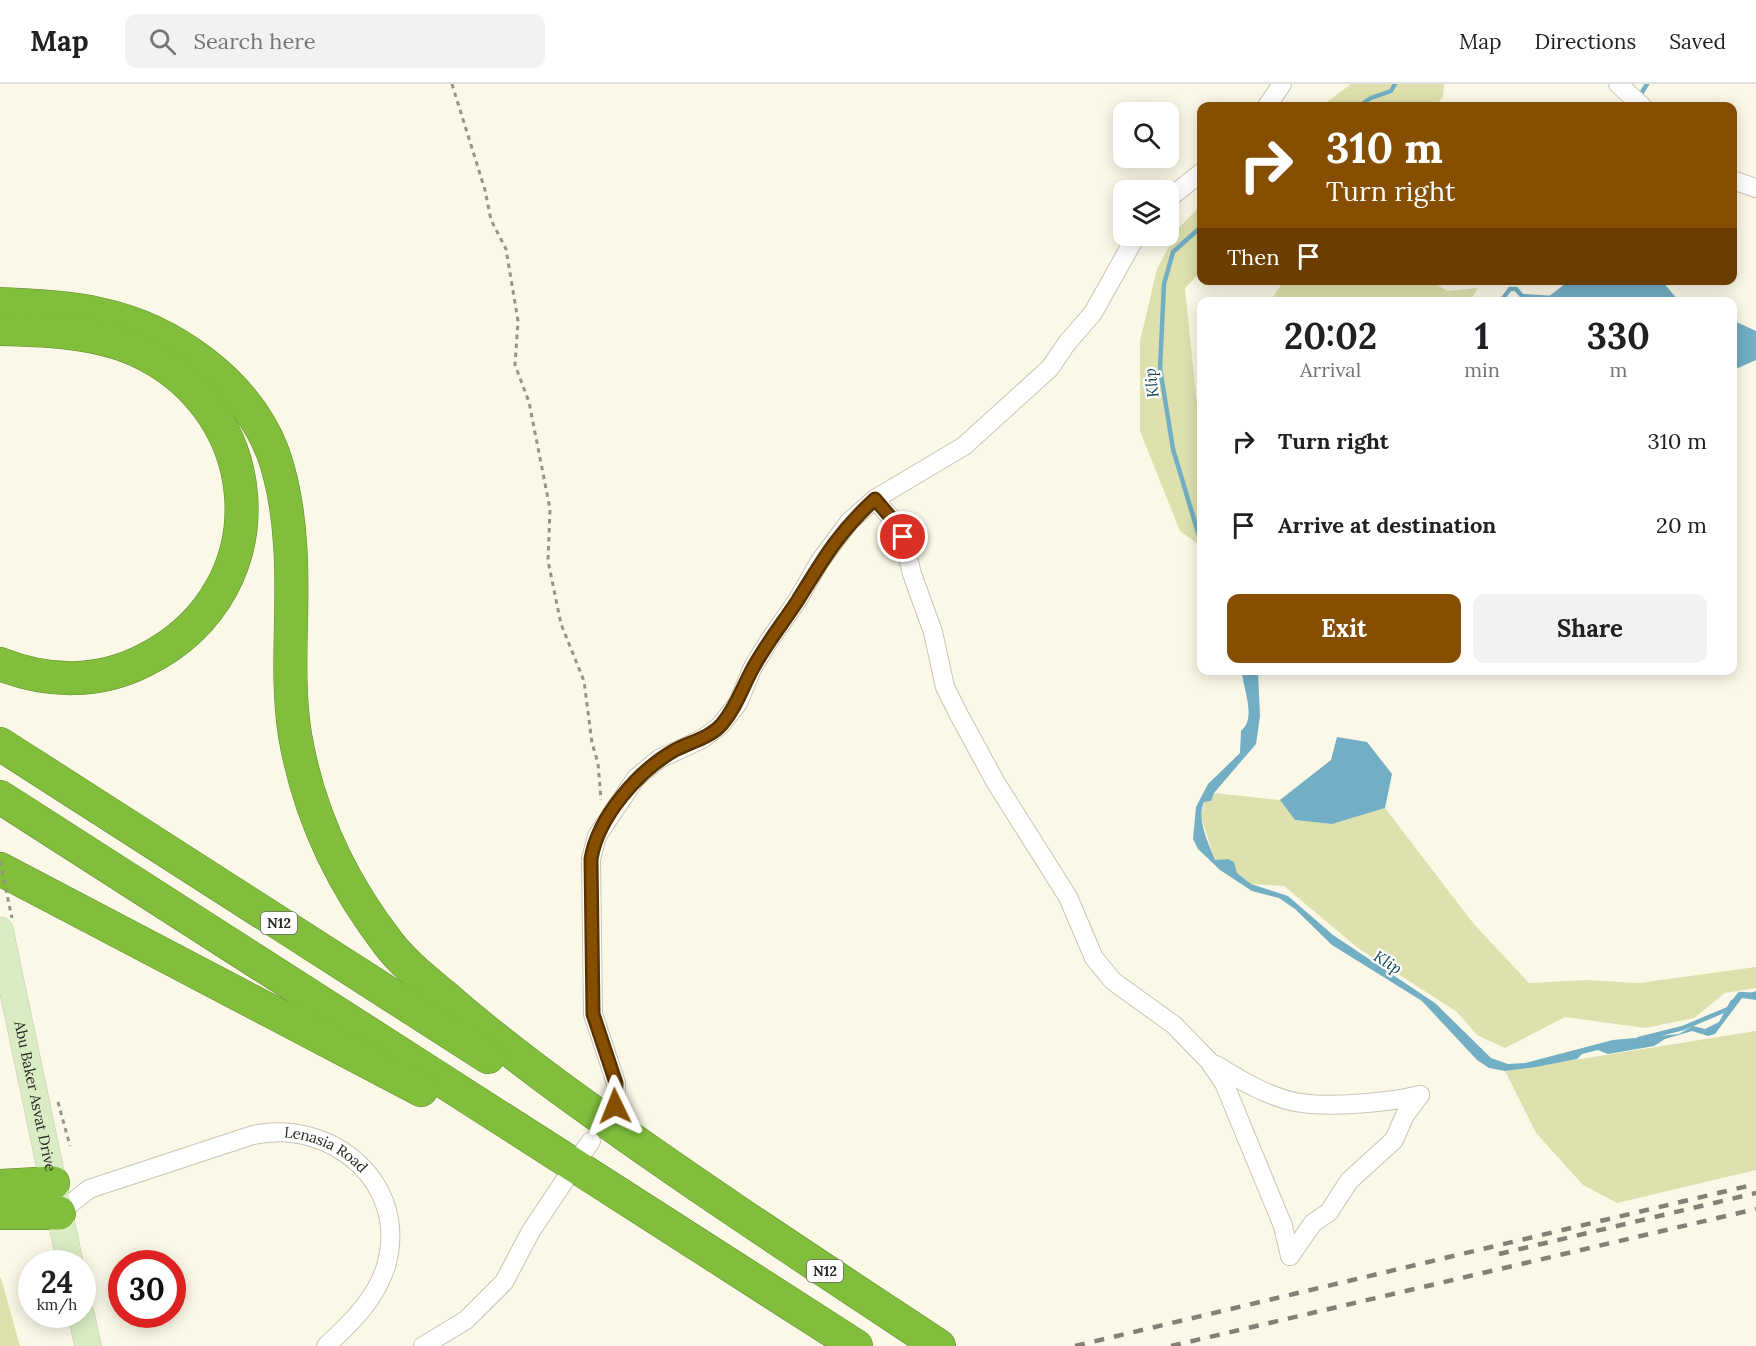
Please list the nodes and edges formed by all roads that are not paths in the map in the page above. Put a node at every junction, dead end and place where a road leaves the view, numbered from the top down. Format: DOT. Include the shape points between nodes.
graph roads {
  1 [pos="1282,84"];
  2 [pos="1618,84"];
  3 [pos="1270,102"];
  4 [pos="1638,102"];
  5 [pos="1197,176"];
  6 [pos="1737,182"];
  7 [pos="1756,188"];
  8 [pos="1179,190"];
  9 [pos="1130,246"];
  10 [pos="0,304"];
  11 [pos="0,329"];
  12 [pos="875,499"];
  13 [pos="0,664"];
  14 [pos="0,744"];
  15 [pos="0,797"];
  16 [pos="0,869"];
  17 [pos="6,924"];
  18 [pos="1209,1061"];
  19 [pos="615,1106"];
  20 [pos="565,1180"];
  21 [pos="0,1186"];
  22 [pos="89,1189"];
  23 [pos="711,1196"];
  24 [pos="56,1198"];
  25 [pos="0,1214"];
  26 [pos="670,1227"];
  27 [pos="67,1250"];
  28 [pos="84,1328"];
  29 [pos="88,1346"];
  30 [pos="326,1346"];
  31 [pos="423,1346"];
  32 [pos="856,1346"];
  33 [pos="939,1346"];
  1 -- 3 [label="street"];
  2 -- 4 [label="street"];
  5 -- 8 [label="street"];
  6 -- 7 [label="street"];
  9 -- 12 [label="street" via="1093,313 1050,368 964,446"];
  10 -- 23 [label="highway" via="85,311 139,326 181,347 235,392 257,421 272,452 284,494 291,566 295,735 327,844 359,904 391,948 500,1045"];
  11 -- 13 [label="highway" via="104,340 130,348 170,370 204,400 228,440 241,484 242,515 239,545 219,594 197,623 165,650 121,671 89,678 44,676"];
  12 -- 18 [label="street" via="903,537 933,632 945,687 996,783 1063,888 1094,958 1113,981 1174,1025"];
  12 -- 19 [label="street" via="849,522 820,561 752,669 738,703 720,726 659,759 636,778 594,845 593,1014 616,1083"];
  14 -- 23 [label="highway, N12"];
  15 -- 26 [label="highway"];
  16 -- 26 [label="highway" via="421,1090"];
  17 -- 24 [label="main road, Abu Baker Asvat Drive"];
  18 -- 18 [label="street" via="1238,1114 1283,1226 1290,1256 1313,1223 1329,1212 1349,1181 1394,1140 1420,1095 1361,1103 1296,1102 1247,1083"];
  20 -- 31 [label="street" via="531,1231 504,1282 466,1320"];
  21 -- 24 [label="highway"];
  22 -- 24 [label="street, Lenasia Road"];
  22 -- 24 [label="street, Lenasia Road"];
  22 -- 30 [label="street, Lenasia Road" via="263,1133 311,1136 346,1152 366,1171 382,1199 389,1228 388,1255 372,1296"];
  23 -- 33 [label="highway, N12"];
  24 -- 25 [label="highway"];
  24 -- 27 [label="main road, Abu Baker Asvat Drive"];
  26 -- 32 [label="highway"];
  28 -- 29 [label="main road"];
}
